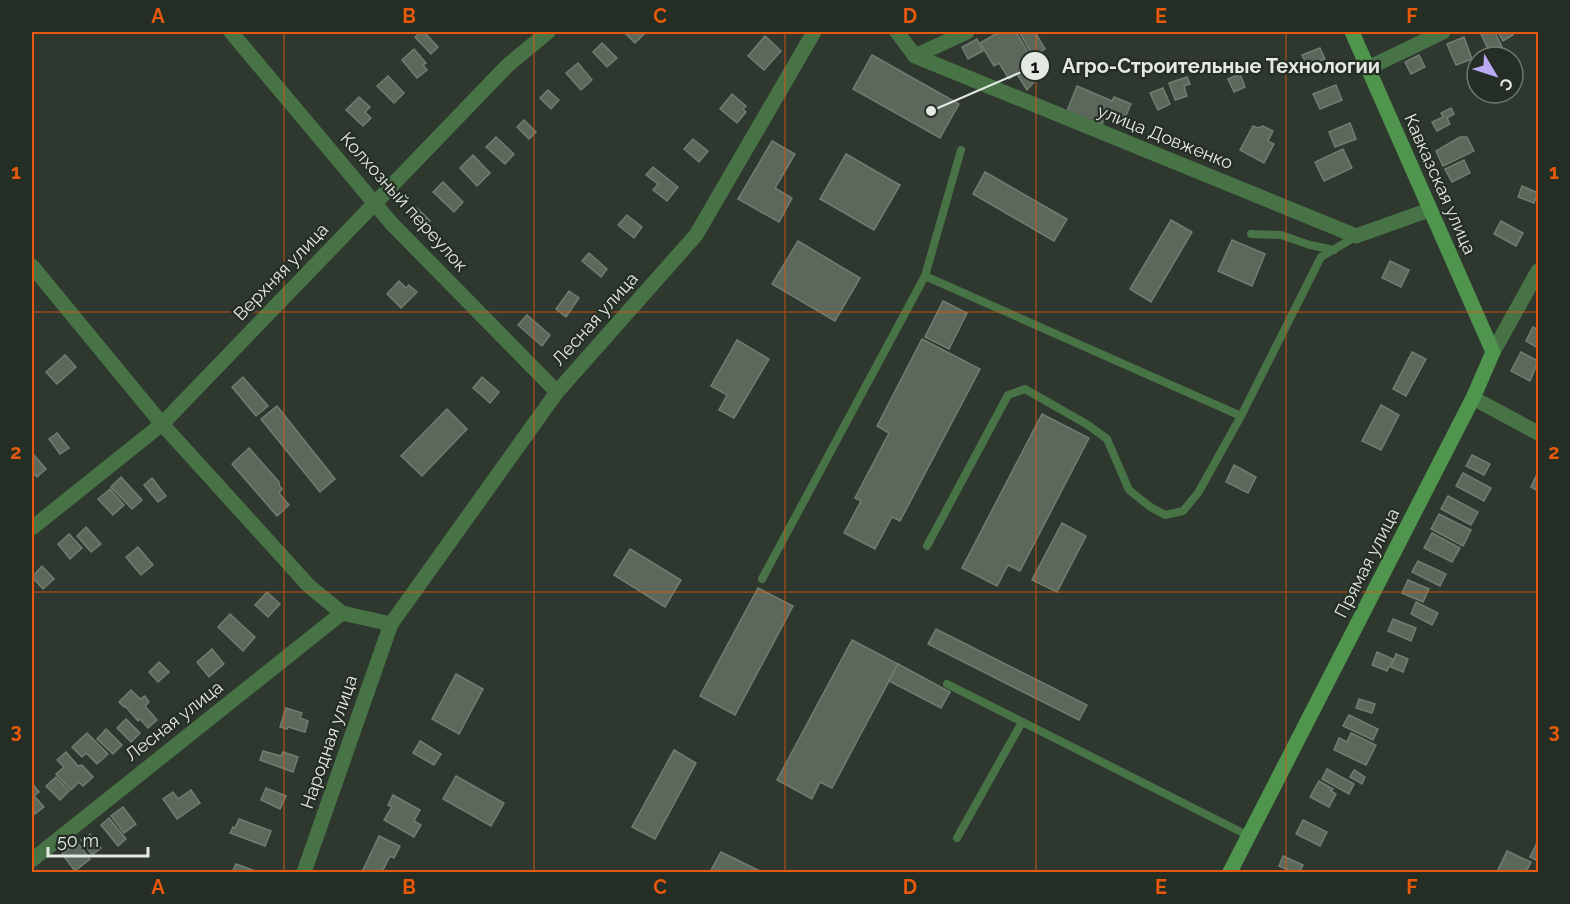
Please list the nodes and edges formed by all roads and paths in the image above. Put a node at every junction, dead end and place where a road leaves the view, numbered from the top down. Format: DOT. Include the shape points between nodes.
graph roads {
  1 [pos="231,32"];
  2 [pos="548,32"];
  3 [pos="814,32"];
  4 [pos="897,32"];
  5 [pos="967,32"];
  6 [pos="1352,32"];
  7 [pos="1443,32"];
  8 [pos="915,56"];
  9 [pos="1368,68"];
  10 [pos="961,150"];
  11 [pos="374,203"];
  12 [pos="1429,210"];
  13 [pos="1251,234"];
  14 [pos="1356,236"];
  15 [pos="1334,250"];
  16 [pos="32,266"];
  17 [pos="1539,271"];
  18 [pos="925,276"];
  19 [pos="1493,352"];
  20 [pos="557,392"];
  21 [pos="1473,398"];
  22 [pos="1241,416"];
  23 [pos="162,424"];
  24 [pos="1539,433"];
  25 [pos="32,528"];
  26 [pos="927,546"];
  27 [pos="762,579"];
  28 [pos="342,613"];
  29 [pos="391,624"];
  30 [pos="947,684"];
  31 [pos="1022,722"];
  32 [pos="1249,836"];
  33 [pos="957,838"];
  34 [pos="32,860"];
  35 [pos="304,873"];
  36 [pos="1230,873"];
  1 -- 11 [label="street, Колхозный переулок"];
  2 -- 11 [label="street, Верхняя улица" via="508,65"];
  3 -- 20 [label="street, Лесная улица" via="696,236"];
  4 -- 8 [label="street"];
  5 -- 8 [label="street"];
  6 -- 9 [label="street, Кавказская улица"];
  7 -- 9 [label="street"];
  8 -- 14 [label="street, улица Довженко"];
  9 -- 12 [label="street, Кавказская улица"];
  10 -- 18 [label="lane"];
  11 -- 20 [label="street, Колхозный переулок"];
  11 -- 23 [label="street, Верхняя улица"];
  12 -- 14 [label="street"];
  12 -- 19 [label="street, Кавказская улица"];
  13 -- 15 [label="lane" via="1281,235"];
  14 -- 15 [label="lane"];
  15 -- 22 [label="lane" via="1321,257"];
  16 -- 23 [label="street"];
  17 -- 19 [label="street, Прямая улица"];
  18 -- 22 [label="lane"];
  18 -- 27 [label="lane"];
  19 -- 21 [label="street, Прямая улица"];
  20 -- 29 [label="street, Лесная улица"];
  21 -- 24 [label="street"];
  21 -- 32 [label="street, Прямая улица"];
  22 -- 26 [label="lane" via="1198,493 1183,511 1165,515 1129,490 1107,439 1025,390 1008,395"];
  23 -- 25 [label="street, Верхняя улица"];
  23 -- 28 [label="street" via="309,586"];
  28 -- 29 [label="street"];
  28 -- 34 [label="street, Лесная улица"];
  29 -- 35 [label="street, Народная улица"];
  30 -- 31 [label="lane"];
  31 -- 32 [label="lane"];
  31 -- 33 [label="lane"];
  32 -- 36 [label="street, Прямая улица"];
}
